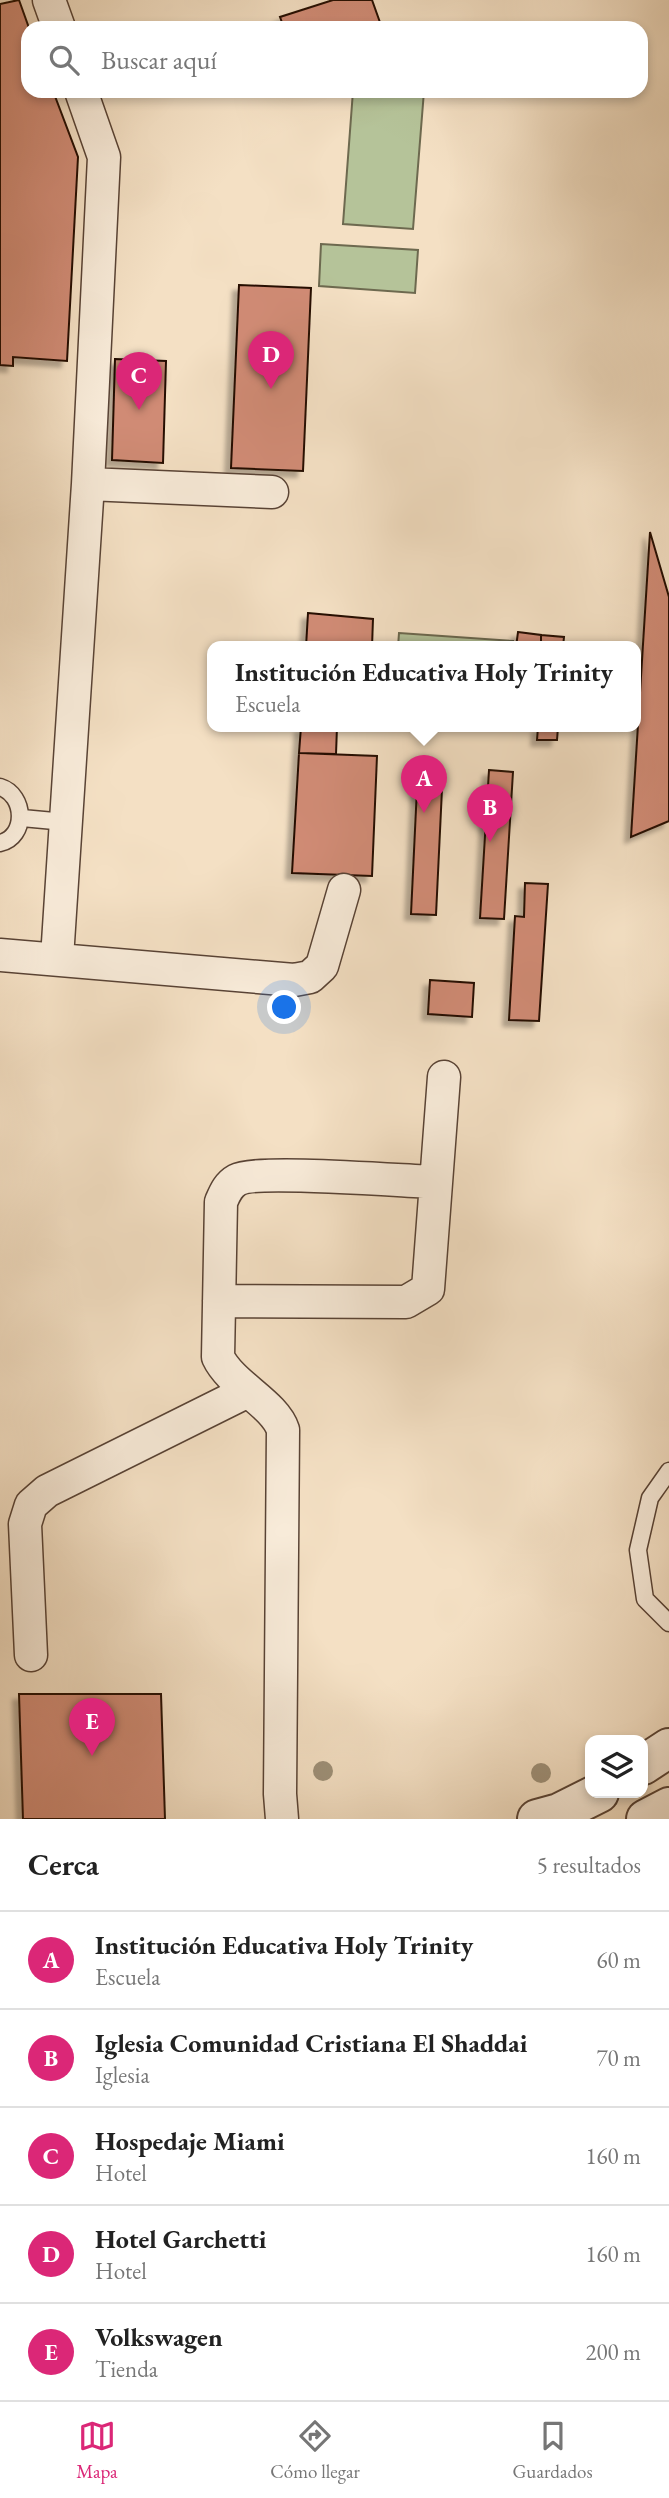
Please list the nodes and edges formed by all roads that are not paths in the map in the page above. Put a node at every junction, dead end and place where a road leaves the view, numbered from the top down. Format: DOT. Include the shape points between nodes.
graph roads {
  1 [pos="83,98"];
  2 [pos="88,484"];
  3 [pos="272,492"];
  4 [pos="0,787"];
  5 [pos="22,818"];
  6 [pos="65,822"];
  7 [pos="0,844"];
  8 [pos="344,890"];
  9 [pos="0,955"];
  10 [pos="57,958"];
  11 [pos="444,1077"];
  12 [pos="436,1182"];
  13 [pos="219,1301"];
  14 [pos="248,1391"];
  15 [pos="669,1471"];
  16 [pos="669,1623"];
  17 [pos="32,1655"];
  18 [pos="589,1798"];
  19 [pos="669,1807"];
  20 [pos="282,1819"];
  21 [pos="537,1819"];
  22 [pos="646,1819"];
  1 -- 2 [label="street" via="104,157"];
  2 -- 3 [label="street"];
  2 -- 6 [label="street"];
  4 -- 5 [label="lane" via="16,800"];
  5 -- 6 [label="lane"];
  5 -- 7 [label="lane" via="15,835"];
  6 -- 10 [label="street"];
  8 -- 10 [label="street" via="322,966 310,977 294,980"];
  9 -- 10 [label="street"];
  11 -- 12 [label="street"];
  12 -- 13 [label="street" via="428,1289 406,1302"];
  12 -- 13 [label="street" via="268,1175 238,1179 221,1202"];
  13 -- 14 [label="street" via="218,1357"];
  14 -- 17 [label="street" via="47,1491 32,1505 25,1524"];
  14 -- 20 [label="street" via="283,1430"];
  15 -- 16 [label="lane" via="650,1498 638,1550 645,1600"];
  18 -- 21 [label="street"];
  19 -- 22 [label="street"];
}
